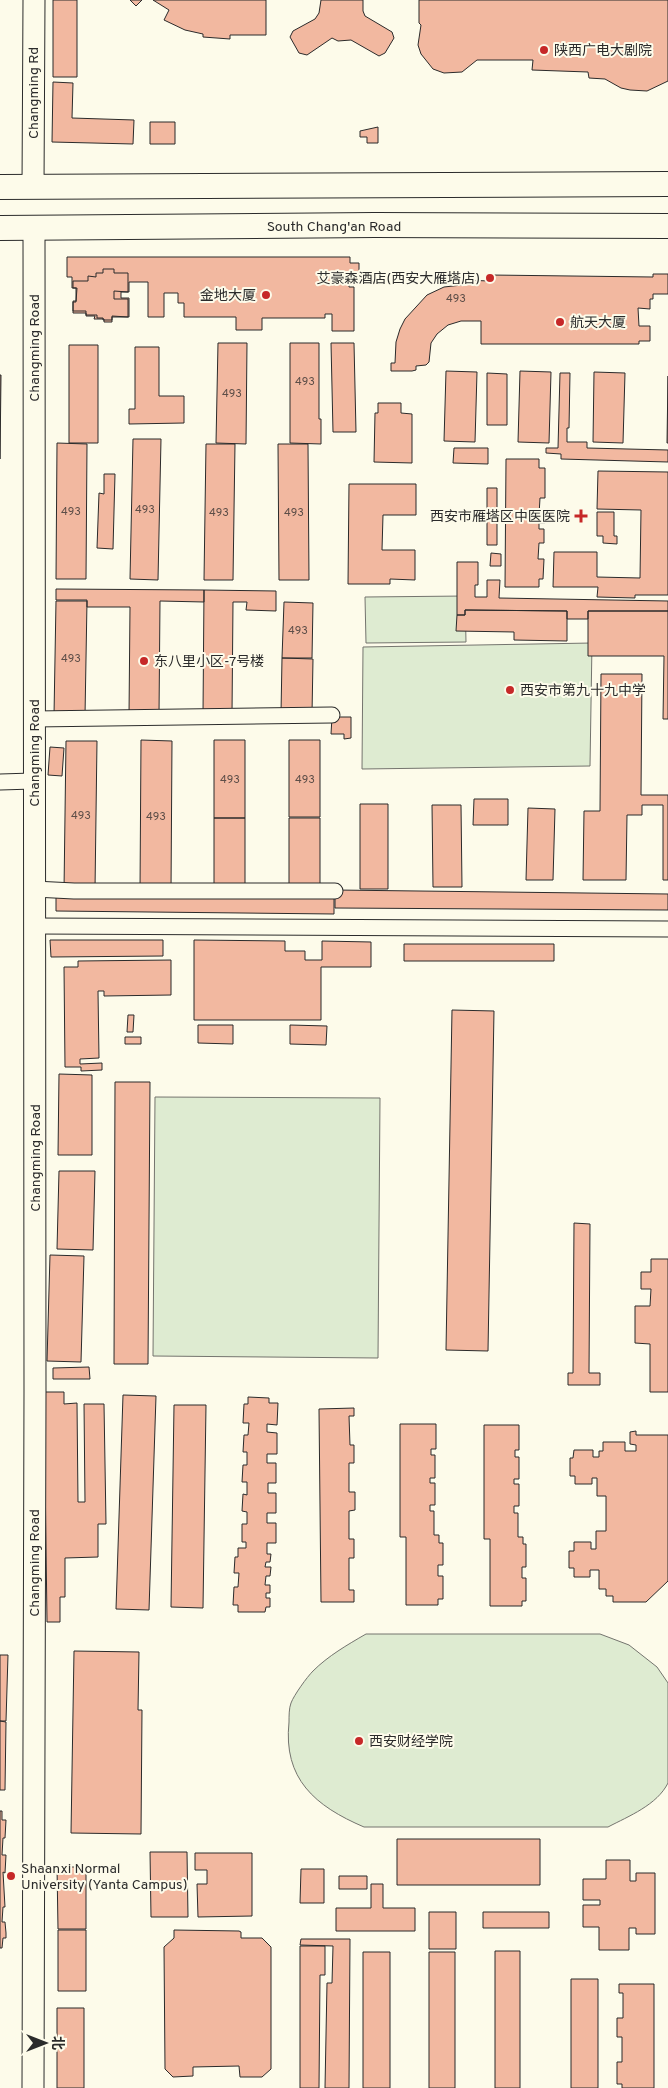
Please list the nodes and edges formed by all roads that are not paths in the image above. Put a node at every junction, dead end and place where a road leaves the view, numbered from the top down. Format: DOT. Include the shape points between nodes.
graph roads {
  1 [pos="34,0"];
  2 [pos="668,184"];
  3 [pos="0,187"];
  4 [pos="33,187"];
  5 [pos="668,226"];
  6 [pos="0,228"];
  7 [pos="34,228"];
  8 [pos="332,716"];
  9 [pos="34,719"];
  10 [pos="33,781"];
  11 [pos="0,782"];
  12 [pos="34,889"];
  13 [pos="335,891"];
  14 [pos="35,926"];
  15 [pos="668,929"];
  16 [pos="33,2088"];
  1 -- 4 [label="street, Changming Rd"];
  2 -- 4 [label="main road"];
  3 -- 4 [label="main road"];
  5 -- 7 [label="main road, South Chang'an Road"];
  6 -- 7 [label="main road, South Chang'an Road"];
  7 -- 9 [label="street, Changming Road"];
  8 -- 9 [label="street"];
  9 -- 10 [label="street, Changming Road"];
  10 -- 11 [label="street"];
  10 -- 12 [label="street, Changming Road"];
  12 -- 13 [label="street"];
  12 -- 14 [label="street, Changming Road"];
  14 -- 15 [label="street"];
  14 -- 16 [label="street, Changming Road"];
}
